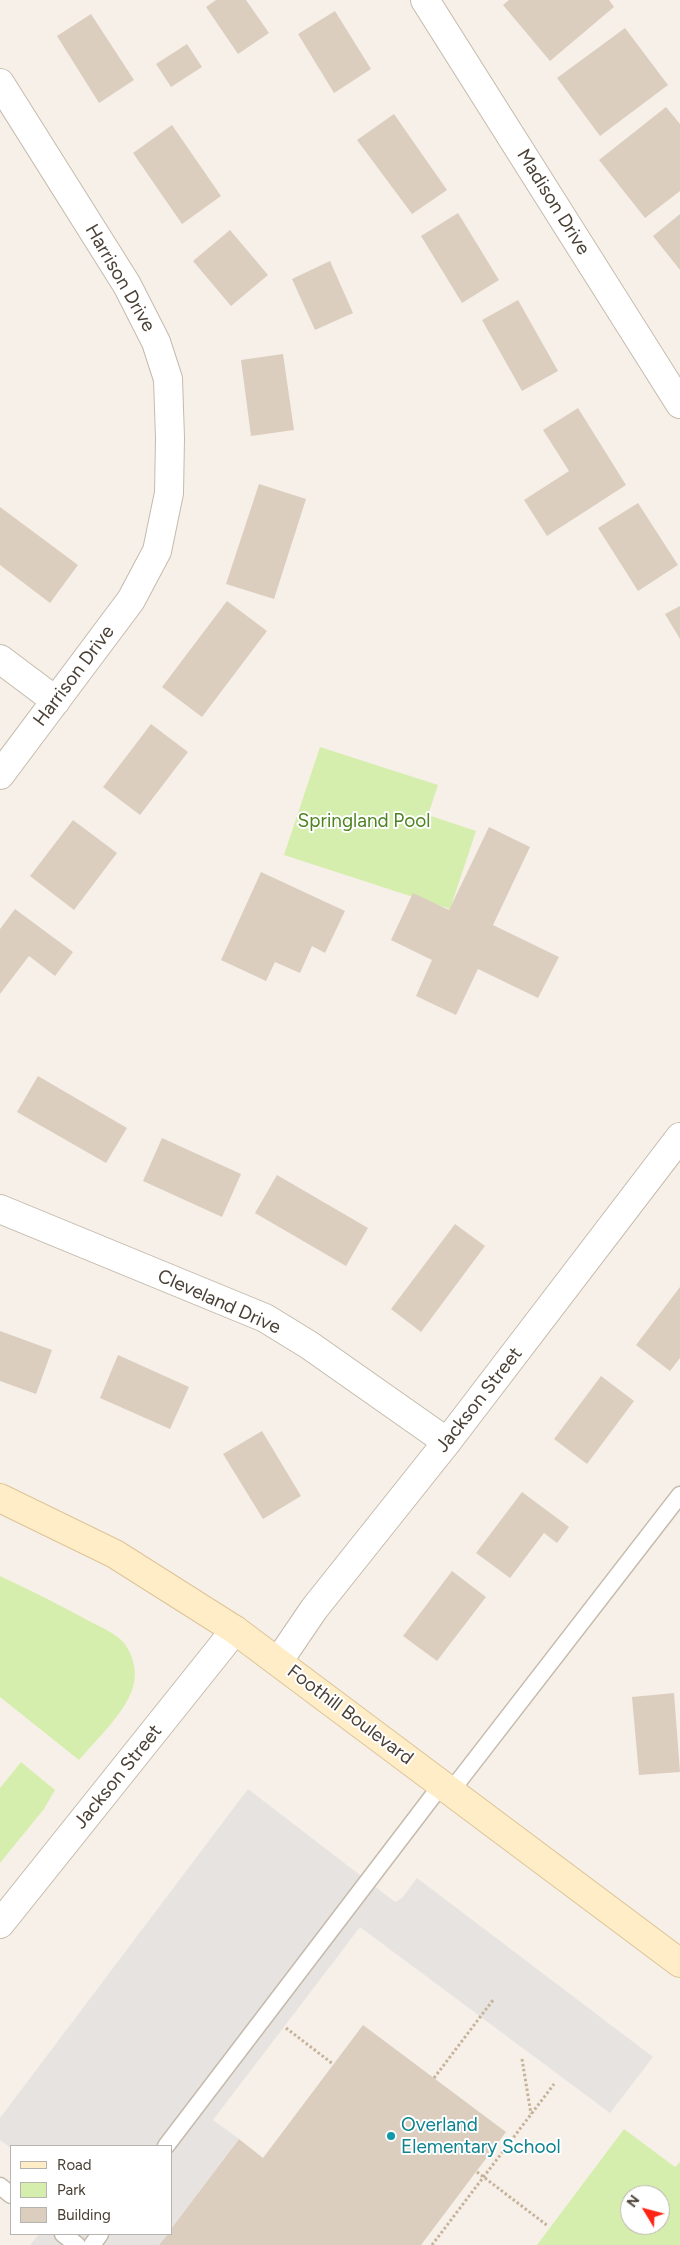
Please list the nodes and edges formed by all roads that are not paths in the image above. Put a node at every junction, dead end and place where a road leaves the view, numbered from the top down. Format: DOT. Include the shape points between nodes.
graph roads {
  1 [pos="425,0"];
  2 [pos="0,83"];
  3 [pos="680,404"];
  4 [pos="0,659"];
  5 [pos="56,700"];
  6 [pos="0,775"];
  7 [pos="680,1137"];
  8 [pos="0,1208"];
  9 [pos="447,1442"];
  10 [pos="680,1495"];
  11 [pos="0,1498"];
  12 [pos="235,1630"];
  13 [pos="278,1662"];
  14 [pos="447,1787"];
  15 [pos="0,1924"];
  16 [pos="680,1963"];
  17 [pos="167,2145"];
  18 [pos="0,2186"];
  19 [pos="10,2194"];
  20 [pos="63,2235"];
  21 [pos="77,2245"];
  1 -- 3 [label="street, Madison Drive"];
  2 -- 5 [label="street, Harrison Drive" via="128,285 156,342 168,380 169,493 157,551 131,600"];
  4 -- 5 [label="street"];
  5 -- 6 [label="street, Harrison Drive"];
  7 -- 9 [label="street, Jackson Street"];
  8 -- 9 [label="street, Cleveland Drive" via="265,1318"];
  9 -- 13 [label="street, Jackson Street" via="314,1609"];
  10 -- 14 [label="lane"];
  11 -- 12 [label="main road, Foothill Boulevard" via="115,1554"];
  12 -- 13 [label="main road, Foothill Boulevard"];
  12 -- 15 [label="street, Jackson Street"];
  13 -- 14 [label="main road, Foothill Boulevard"];
  14 -- 16 [label="main road, Foothill Boulevard"];
  14 -- 17 [label="lane"];
  18 -- 19 [label="lane"];
  20 -- 21 [label="lane"];
}
